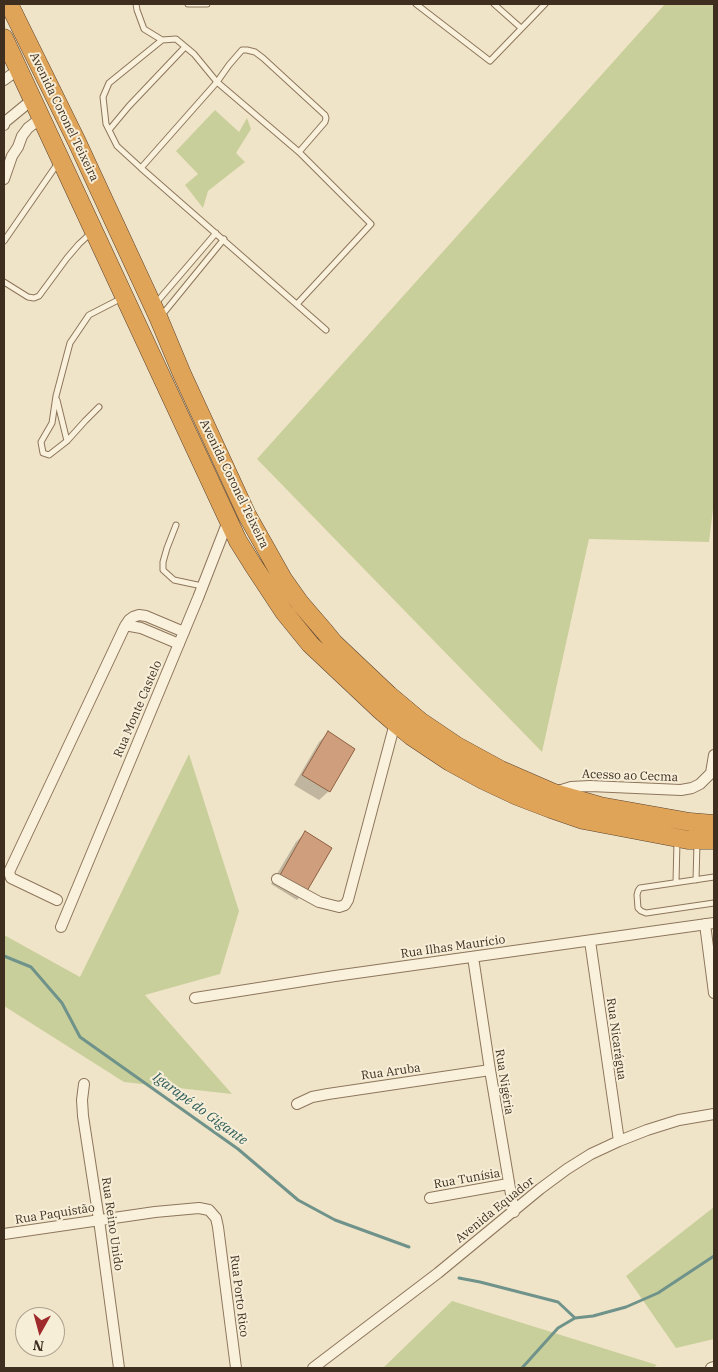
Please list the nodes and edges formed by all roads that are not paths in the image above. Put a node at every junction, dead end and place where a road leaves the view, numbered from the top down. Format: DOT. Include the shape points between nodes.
graph roads {
  1 [pos="136,4"];
  2 [pos="188,4"];
  3 [pos="207,4"];
  4 [pos="416,4"];
  5 [pos="494,4"];
  6 [pos="545,4"];
  7 [pos="11,5"];
  8 [pos="521,28"];
  9 [pos="4,39"];
  10 [pos="162,40"];
  11 [pos="186,48"];
  12 [pos="19,69"];
  13 [pos="4,80"];
  14 [pos="217,82"];
  15 [pos="33,99"];
  16 [pos="41,118"];
  17 [pos="4,125"];
  18 [pos="109,130"];
  19 [pos="299,152"];
  20 [pos="60,160"];
  21 [pos="141,168"];
  22 [pos="4,179"];
  23 [pos="94,230"];
  24 [pos="216,233"];
  25 [pos="224,239"];
  26 [pos="4,241"];
  27 [pos="4,282"];
  28 [pos="125,297"];
  29 [pos="297,304"];
  30 [pos="156,313"];
  31 [pos="326,330"];
  32 [pos="56,396"];
  33 [pos="99,407"];
  34 [pos="67,441"];
  35 [pos="228,521"];
  36 [pos="176,525"];
  37 [pos="202,586"];
  38 [pos="125,626"];
  39 [pos="184,632"];
  40 [pos="179,644"];
  41 [pos="395,723"];
  42 [pos="714,754"];
  43 [pos="554,793"];
  44 [pos="714,824"];
  45 [pos="678,838"];
  46 [pos="706,840"];
  47 [pos="714,877"];
  48 [pos="277,879"];
  49 [pos="696,880"];
  50 [pos="676,882"];
  51 [pos="57,900"];
  52 [pos="714,902"];
  53 [pos="709,924"];
  54 [pos="61,927"];
  55 [pos="590,941"];
  56 [pos="473,957"];
  57 [pos="714,994"];
  58 [pos="195,998"];
  59 [pos="490,1070"];
  60 [pos="84,1084"];
  61 [pos="297,1104"];
  62 [pos="714,1114"];
  63 [pos="618,1141"];
  64 [pos="508,1184"];
  65 [pos="430,1198"];
  66 [pos="514,1212"];
  67 [pos="99,1220"];
  68 [pos="218,1227"];
  69 [pos="4,1234"];
  70 [pos="119,1368"];
  71 [pos="236,1368"];
  72 [pos="313,1368"];
  1 -- 10 [label="lane" via="144,29"];
  2 -- 3 [label="lane"];
  4 -- 8 [label="lane" via="490,61"];
  5 -- 8 [label="lane"];
  6 -- 8 [label="lane"];
  7 -- 30 [label="highway, Avenida Coronel Teixeira"];
  9 -- 12 [label="highway, Avenida Coronel Teixeira"];
  10 -- 11 [label="lane" via="176,40"];
  10 -- 18 [label="lane" via="109,83 103,97"];
  11 -- 14 [label="lane"];
  11 -- 18 [label="lane"];
  12 -- 13 [label="street"];
  12 -- 15 [label="highway, Avenida Coronel Teixeira"];
  14 -- 19 [label="lane"];
  14 -- 19 [label="lane" via="242,50 255,52 263,58 325,115 325,122"];
  14 -- 21 [label="lane"];
  15 -- 16 [label="highway, Avenida Coronel Teixeira"];
  15 -- 17 [label="street"];
  16 -- 20 [label="highway, Avenida Coronel Teixeira"];
  16 -- 22 [label="street" via="22,136"];
  18 -- 21 [label="lane" via="117,146"];
  19 -- 29 [label="lane" via="371,224"];
  20 -- 23 [label="highway, Avenida Coronel Teixeira"];
  20 -- 26 [label="lane"];
  21 -- 24 [label="lane"];
  23 -- 27 [label="lane" via="67,258 39,296 28,297"];
  23 -- 28 [label="highway, Avenida Coronel Teixeira"];
  24 -- 25 [label="lane"];
  24 -- 30 [label="lane"];
  25 -- 29 [label="lane"];
  25 -- 30 [label="lane"];
  28 -- 32 [label="lane" via="89,316 70,343"];
  28 -- 35 [label="highway, Avenida Coronel Teixeira"];
  29 -- 31 [label="lane"];
  30 -- 43 [label="highway, Avenida Coronel Teixeira" via="247,515 283,578 324,632 420,721 482,760"];
  32 -- 34 [label="lane"];
  32 -- 34 [label="lane" via="52,423 41,442 43,454 49,455"];
  33 -- 34 [label="lane"];
  35 -- 37 [label="street, Rua Monte Castelo"];
  35 -- 41 [label="highway, Avenida Coronel Teixeira" via="257,572 310,644"];
  36 -- 37 [label="lane" via="163,570 174,580"];
  37 -- 39 [label="street, Rua Monte Castelo"];
  38 -- 39 [label="street" via="139,615"];
  38 -- 40 [label="street" via="141,628"];
  38 -- 51 [label="street" via="9,872 11,878"];
  39 -- 40 [label="street, Rua Monte Castelo"];
  40 -- 54 [label="street, Rua Monte Castelo"];
  41 -- 45 [label="highway, Avenida Coronel Teixeira" via="450,762 517,796 583,820"];
  41 -- 48 [label="street" via="345,905 340,907 319,902"];
  42 -- 43 [label="street, Acesso ao Cecma" via="711,773 692,788 590,786 571,787"];
  43 -- 44 [label="highway, Avenida Coronel Teixeira" via="640,814"];
  45 -- 46 [label="highway, Avenida Coronel Teixeira"];
  45 -- 50 [label="lane"];
  46 -- 49 [label="lane"];
  47 -- 49 [label="lane"];
  49 -- 50 [label="lane"];
  50 -- 52 [label="lane" via="640,888 638,908 646,913"];
  53 -- 55 [label="street, Rua Ilhas Maurício"];
  53 -- 57 [label="street"];
  55 -- 56 [label="street, Rua Ilhas Maurício"];
  55 -- 63 [label="street, Rua Nicarágua"];
  56 -- 58 [label="street, Rua Ilhas Maurício"];
  56 -- 59 [label="street, Rua Nigéria"];
  59 -- 61 [label="street, Rua Aruba" via="328,1094"];
  59 -- 64 [label="street, Rua Nigéria"];
  60 -- 67 [label="street, Rua Reino Unido" via="83,1116"];
  62 -- 63 [label="street, Avenida Equador" via="679,1120"];
  63 -- 66 [label="street, Avenida Equador" via="567,1169"];
  64 -- 65 [label="street, Rua Tunísia"];
  64 -- 66 [label="street, Rua Nigéria"];
  66 -- 72 [label="street, Avenida Equador"];
  67 -- 68 [label="street, Rua Paquistão" via="199,1208 209,1210"];
  67 -- 69 [label="street, Rua Paquistão"];
  67 -- 70 [label="street, Rua Reino Unido"];
  68 -- 71 [label="street, Rua Porto Rico"];
}
